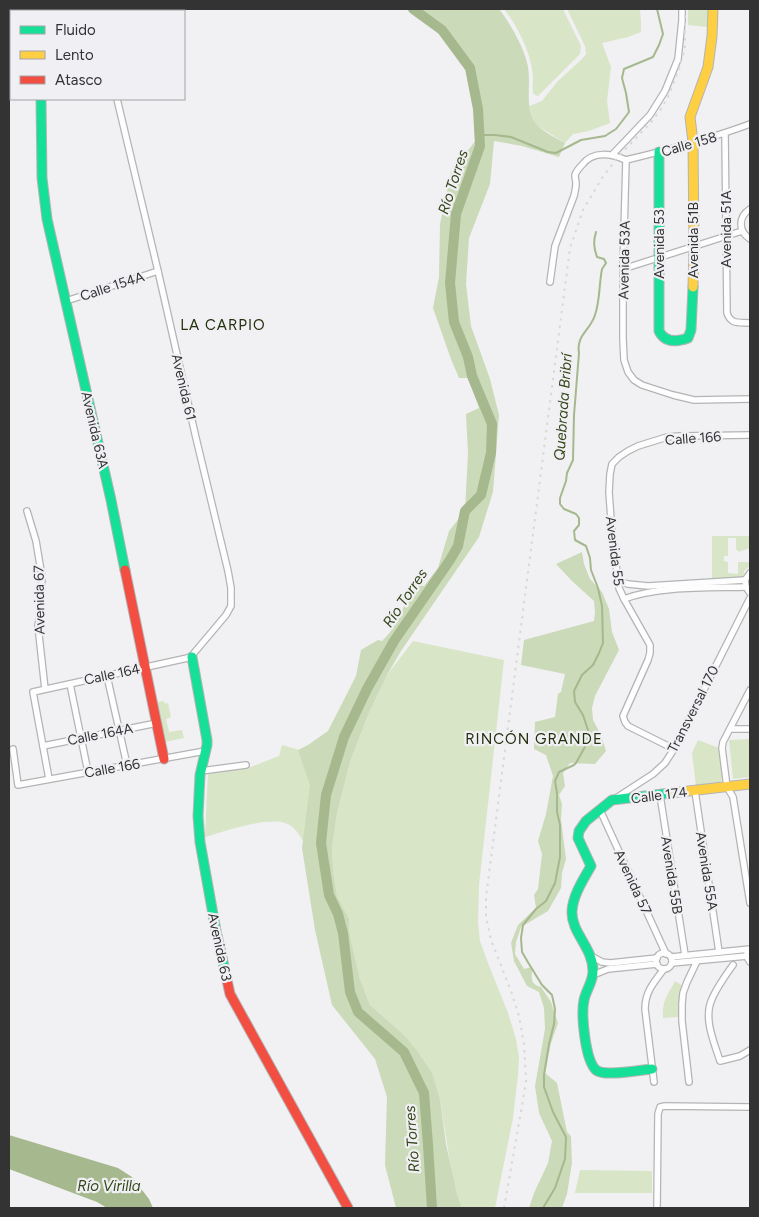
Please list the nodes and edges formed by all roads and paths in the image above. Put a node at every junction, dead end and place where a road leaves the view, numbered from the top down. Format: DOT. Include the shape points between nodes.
graph roads {
  1 [pos="682,9"];
  2 [pos="713,9"];
  3 [pos="41,100"];
  4 [pos="117,100"];
  5 [pos="750,124"];
  6 [pos="726,133"];
  7 [pos="693,142"];
  8 [pos="659,152"];
  9 [pos="612,155"];
  10 [pos="626,160"];
  11 [pos="750,209"];
  12 [pos="742,231"];
  13 [pos="726,236"];
  14 [pos="750,239"];
  15 [pos="694,247"];
  16 [pos="660,258"];
  17 [pos="623,269"];
  18 [pos="158,271"];
  19 [pos="550,282"];
  20 [pos="66,301"];
  21 [pos="750,323"];
  22 [pos="661,335"];
  23 [pos="750,399"];
  24 [pos="750,435"];
  25 [pos="612,464"];
  26 [pos="27,511"];
  27 [pos="750,573"];
  28 [pos="618,581"];
  29 [pos="745,583"];
  30 [pos="750,593"];
  31 [pos="750,598"];
  32 [pos="624,600"];
  33 [pos="192,657"];
  34 [pos="146,667"];
  35 [pos="107,676"];
  36 [pos="70,684"];
  37 [pos="45,689"];
  38 [pos="750,690"];
  39 [pos="157,723"];
  40 [pos="730,729"];
  41 [pos="750,729"];
  42 [pos="120,730"];
  43 [pos="82,738"];
  44 [pos="43,746"];
  45 [pos="13,749"];
  46 [pos="674,749"];
  47 [pos="205,752"];
  48 [pos="164,759"];
  49 [pos="246,765"];
  50 [pos="127,766"];
  51 [pos="201,771"];
  52 [pos="88,772"];
  53 [pos="49,779"];
  54 [pos="750,784"];
  55 [pos="727,787"];
  56 [pos="645,788"];
  57 [pos="695,791"];
  58 [pos="660,795"];
  59 [pos="612,800"];
  60 [pos="600,810"];
  61 [pos="750,903"];
  62 [pos="750,949"];
  63 [pos="719,952"];
  64 [pos="685,956"];
  65 [pos="747,956"];
  66 [pos="594,957"];
  67 [pos="670,958"];
  68 [pos="657,961"];
  69 [pos="697,961"];
  70 [pos="750,962"];
  71 [pos="733,965"];
  72 [pos="664,969"];
  73 [pos="596,973"];
  74 [pos="750,1050"];
  75 [pos="652,1069"];
  76 [pos="654,1082"];
  77 [pos="689,1082"];
  78 [pos="750,1107"];
  79 [pos="348,1208"];
  80 [pos="657,1208"];
  1 -- 9 [label="street" via="678,59 665,91 650,115"];
  2 -- 7 [label="street, Avenida 51B" via="708,67 690,117"];
  3 -- 20 [label="street, Avenida 63A" via="44,199"];
  4 -- 18 [label="street, Avenida 61"];
  5 -- 6 [label="street, Calle 158"];
  6 -- 7 [label="street, Calle 158"];
  6 -- 13 [label="street, Avenida 51A"];
  7 -- 8 [label="street, Calle 158"];
  7 -- 15 [label="street, Avenida 51B"];
  8 -- 10 [label="street, Calle 158"];
  8 -- 16 [label="street, Avenida 53"];
  9 -- 10 [label="street"];
  9 -- 19 [label="street" via="590,157 575,174 574,196 555,246"];
  10 -- 17 [label="street, Avenida 53A"];
  11 -- 12 [label="street" via="742,217"];
  12 -- 13 [label="street"];
  12 -- 14 [label="street"];
  13 -- 15 [label="street"];
  13 -- 21 [label="street, Avenida 51A" via="727,313 734,322"];
  15 -- 16 [label="street"];
  15 -- 22 [label="street, Avenida 51B" via="691,330 688,338 682,340 670,340"];
  16 -- 17 [label="street"];
  16 -- 22 [label="street, Avenida 53"];
  17 -- 23 [label="street, Avenida 53A" via="624,360 634,380 694,400"];
  18 -- 20 [label="street, Calle 154A"];
  18 -- 33 [label="street, Avenida 61" via="231,588 231,606 226,615"];
  20 -- 34 [label="street, Avenida 63A"];
  24 -- 25 [label="street, Calle 166" via="667,437 638,446"];
  25 -- 28 [label="street, Avenida 55" via="609,492"];
  26 -- 37 [label="street, Avenida 67" via="42,577 38,626"];
  27 -- 29 [label="street"];
  28 -- 29 [label="street" via="648,586"];
  28 -- 32 [label="street, Avenida 55"];
  29 -- 30 [label="street"];
  29 -- 32 [label="street" via="658,592"];
  31 -- 46 [label="street, Transversal 170"];
  32 -- 46 [label="street, Avenida 55" via="648,643 650,653 624,716 625,722"];
  33 -- 34 [label="street, Calle 164"];
  33 -- 47 [label="street, Avenida 63" via="207,740"];
  34 -- 35 [label="street, Calle 164"];
  34 -- 39 [label="street, Avenida 63A"];
  35 -- 36 [label="street, Calle 164"];
  35 -- 42 [label="street"];
  36 -- 37 [label="street, Calle 164"];
  36 -- 43 [label="street"];
  37 -- 44 [label="street, Calle 164" via="33,692"];
  38 -- 40 [label="street"];
  39 -- 42 [label="street, Calle 164A"];
  39 -- 48 [label="street, Avenida 63A"];
  40 -- 41 [label="street"];
  40 -- 55 [label="street" via="722,748"];
  42 -- 43 [label="street, Calle 164A"];
  42 -- 50 [label="street"];
  43 -- 44 [label="street, Calle 164A"];
  43 -- 52 [label="street"];
  44 -- 53 [label="street"];
  45 -- 53 [label="street, Calle 166" via="18,785"];
  46 -- 56 [label="street, Transversal 170"];
  47 -- 48 [label="street, Calle 166"];
  47 -- 51 [label="street, Avenida 63"];
  48 -- 50 [label="street, Calle 166"];
  49 -- 51 [label="street"];
  50 -- 52 [label="street, Calle 166"];
  51 -- 79 [label="street, Avenida 63" via="200,842 230,994"];
  52 -- 53 [label="street, Calle 166"];
  54 -- 55 [label="street, Calle 174"];
  55 -- 57 [label="street, Calle 174"];
  55 -- 61 [label="street" via="733,797"];
  56 -- 58 [label="street, Calle 174"];
  56 -- 59 [label="street, Calle 174"];
  56 -- 59 [label="street, Transversal 170"];
  57 -- 58 [label="street, Calle 174"];
  57 -- 63 [label="street, Avenida 55A"];
  58 -- 64 [label="street, Avenida 55B"];
  59 -- 60 [label="street, Calle 174"];
  60 -- 66 [label="street, Calle 174" via="578,830 578,838 591,866 571,909 574,924"];
  60 -- 67 [label="street, Avenida 57"];
  62 -- 63 [label="street"];
  62 -- 65 [label="street"];
  63 -- 64 [label="street"];
  64 -- 67 [label="street"];
  65 -- 69 [label="street"];
  65 -- 70 [label="street"];
  66 -- 68 [label="street" via="610,963"];
  66 -- 73 [label="street"];
  67 -- 68 [label="street" via="661,954"];
  67 -- 69 [label="street"];
  67 -- 72 [label="street" via="669,968"];
  68 -- 72 [label="street"];
  68 -- 73 [label="street"];
  69 -- 77 [label="street" via="683,993 682,1004"];
  71 -- 74 [label="street" via="711,1000 708,1011 711,1028 720,1061"];
  72 -- 75 [label="street" via="649,989 644,1009"];
  73 -- 75 [label="street" via="584,998 582,1014 590,1059 597,1070 607,1074"];
  75 -- 76 [label="street"];
  78 -- 80 [label="street" via="660,1108"];
}
